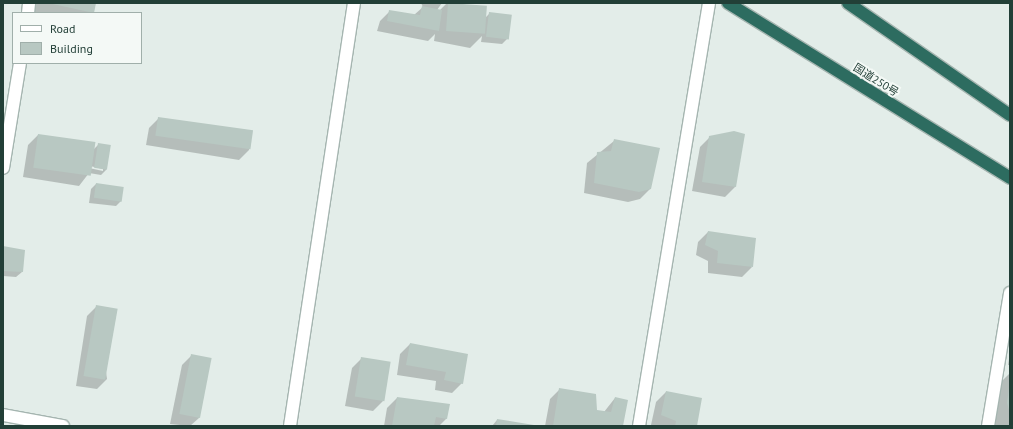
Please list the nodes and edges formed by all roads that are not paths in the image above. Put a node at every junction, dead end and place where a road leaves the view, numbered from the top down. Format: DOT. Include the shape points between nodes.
graph roads {
  1 [pos="354,3"];
  2 [pos="709,3"];
  3 [pos="728,3"];
  4 [pos="848,3"];
  5 [pos="20,64"];
  6 [pos="1010,115"];
  7 [pos="3,168"];
  8 [pos="1010,178"];
  9 [pos="1010,293"];
  10 [pos="3,415"];
  11 [pos="63,426"];
  12 [pos="290,426"];
  13 [pos="639,426"];
  14 [pos="988,426"];
  1 -- 12 [label="street"];
  2 -- 13 [label="street"];
  3 -- 8 [label="highway, 国道250号"];
  4 -- 6 [label="highway"];
  5 -- 7 [label="street"];
  9 -- 14 [label="street"];
  10 -- 11 [label="street"];
}
